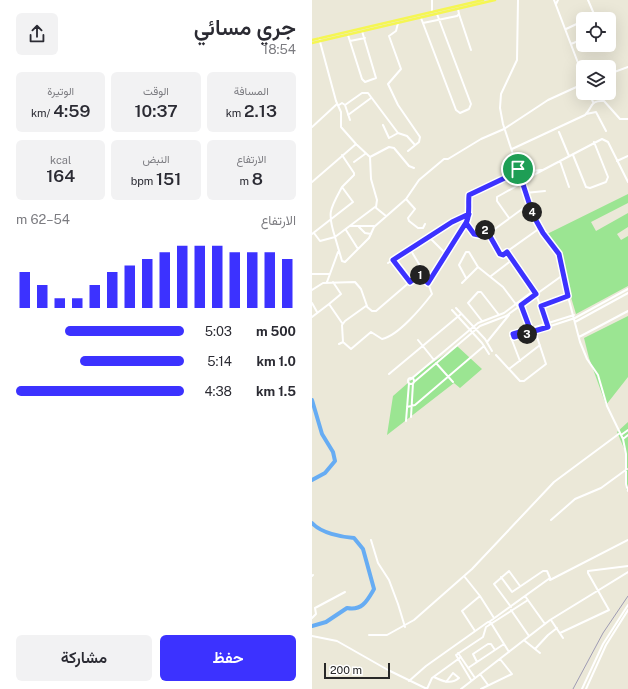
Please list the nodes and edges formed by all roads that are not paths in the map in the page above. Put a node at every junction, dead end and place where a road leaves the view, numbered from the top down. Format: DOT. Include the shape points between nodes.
graph roads {
  1 [pos="432,0"];
  2 [pos="483,0"];
  3 [pos="495,0"];
  4 [pos="518,0"];
  5 [pos="554,0"];
  6 [pos="558,0"];
  7 [pos="588,0"];
  8 [pos="556,4"];
  9 [pos="458,9"];
  10 [pos="432,12"];
  11 [pos="594,12"];
  12 [pos="437,14"];
  13 [pos="459,14"];
  14 [pos="421,18"];
  15 [pos="439,20"];
  16 [pos="398,22"];
  17 [pos="423,23"];
  18 [pos="576,25"];
  19 [pos="572,27"];
  20 [pos="565,29"];
  21 [pos="364,30"];
  22 [pos="567,33"];
  23 [pos="348,35"];
  24 [pos="365,38"];
  25 [pos="320,40"];
  26 [pos="312,41"];
  27 [pos="350,41"];
  28 [pos="576,42"];
  29 [pos="571,44"];
  30 [pos="471,50"];
  31 [pos="577,60"];
  32 [pos="628,67"];
  33 [pos="616,71"];
  34 [pos="576,87"];
  35 [pos="371,98"];
  36 [pos="593,102"];
  37 [pos="338,104"];
  38 [pos="345,105"];
  39 [pos="348,115"];
  40 [pos="585,115"];
  41 [pos="628,119"];
  42 [pos="350,120"];
  43 [pos="384,125"];
  44 [pos="312,127"];
  45 [pos="504,129"];
  46 [pos="606,131"];
  47 [pos="559,132"];
  48 [pos="398,133"];
  49 [pos="594,142"];
  50 [pos="356,144"];
  51 [pos="415,146"];
  52 [pos="511,149"];
  53 [pos="408,151"];
  54 [pos="366,154"];
  55 [pos="572,154"];
  56 [pos="342,155"];
  57 [pos="569,156"];
  58 [pos="628,156"];
  59 [pos="370,157"];
  60 [pos="560,161"];
  61 [pos="617,161"];
  62 [pos="354,162"];
  63 [pos="414,168"];
  64 [pos="519,170"];
  65 [pos="543,170"];
  66 [pos="312,182"];
  67 [pos="522,182"];
  68 [pos="628,182"];
  69 [pos="342,187"];
  70 [pos="569,187"];
  71 [pos="545,191"];
  72 [pos="525,193"];
  73 [pos="406,199"];
  74 [pos="529,204"];
  75 [pos="376,207"];
  76 [pos="469,214"];
  77 [pos="386,216"];
  78 [pos="509,218"];
  79 [pos="329,221"];
  80 [pos="466,223"];
  81 [pos="425,224"];
  82 [pos="351,226"];
  83 [pos="375,226"];
  84 [pos="359,227"];
  85 [pos="540,228"];
  86 [pos="346,230"];
  87 [pos="488,232"];
  88 [pos="313,234"];
  89 [pos="371,234"];
  90 [pos="335,237"];
  91 [pos="429,237"];
  92 [pos="358,249"];
  93 [pos="410,249"];
  94 [pos="339,251"];
  95 [pos="507,252"];
  96 [pos="446,255"];
  97 [pos="393,260"];
  98 [pos="512,260"];
  99 [pos="388,263"];
  100 [pos="478,267"];
  101 [pos="312,273"];
  102 [pos="329,274"];
  103 [pos="420,275"];
  104 [pos="563,275"];
  105 [pos="491,276"];
  106 [pos="466,278"];
  107 [pos="327,282"];
  108 [pos="333,282"];
  109 [pos="410,282"];
  110 [pos="428,283"];
  111 [pos="462,283"];
  112 [pos="628,289"];
  113 [pos="312,290"];
  114 [pos="534,290"];
  115 [pos="621,293"];
  116 [pos="628,293"];
  117 [pos="536,294"];
  118 [pos="568,296"];
  119 [pos="623,296"];
  120 [pos="312,303"];
  121 [pos="329,304"];
  122 [pos="516,304"];
  123 [pos="521,305"];
  124 [pos="368,306"];
  125 [pos="541,306"];
  126 [pos="518,307"];
  127 [pos="456,308"];
  128 [pos="452,310"];
  129 [pos="628,311"];
  130 [pos="318,312"];
  131 [pos="510,313"];
  132 [pos="461,314"];
  133 [pos="500,314"];
  134 [pos="574,315"];
  135 [pos="458,316"];
  136 [pos="312,317"];
  137 [pos="504,318"];
  138 [pos="574,318"];
  139 [pos="499,319"];
  140 [pos="482,321"];
  141 [pos="575,322"];
  142 [pos="342,323"];
  143 [pos="546,323"];
  144 [pos="473,327"];
  145 [pos="548,327"];
  146 [pos="530,329"];
  147 [pos="470,330"];
  148 [pos="476,330"];
  149 [pos="535,331"];
  150 [pos="531,332"];
  151 [pos="472,333"];
  152 [pos="513,334"];
  153 [pos="514,337"];
  154 [pos="579,337"];
  155 [pos="511,339"];
  156 [pos="418,340"];
  157 [pos="344,342"];
  158 [pos="487,342"];
  159 [pos="339,344"];
  160 [pos="540,345"];
  161 [pos="422,346"];
  162 [pos="484,346"];
  163 [pos="492,351"];
  164 [pos="489,354"];
  165 [pos="496,355"];
  166 [pos="434,360"];
  167 [pos="520,360"];
  168 [pos="436,363"];
  169 [pos="509,369"];
  170 [pos="389,374"];
  171 [pos="448,377"];
  172 [pos="411,379"];
  173 [pos="453,382"];
  174 [pos="409,383"];
  175 [pos="413,383"];
  176 [pos="412,406"];
  177 [pos="407,407"];
  178 [pos="407,412"];
  179 [pos="411,412"];
  180 [pos="411,417"];
  181 [pos="406,421"];
  182 [pos="628,426"];
  183 [pos="627,430"];
  184 [pos="620,434"];
  185 [pos="628,435"];
  186 [pos="623,439"];
  187 [pos="627,467"];
  188 [pos="628,491"];
  189 [pos="551,520"];
  190 [pos="371,540"];
  191 [pos="628,540"];
  192 [pos="628,566"];
  193 [pos="628,572"];
  194 [pos="464,576"];
  195 [pos="501,578"];
  196 [pos="549,580"];
  197 [pos="520,586"];
  198 [pos="598,591"];
  199 [pos="345,592"];
  200 [pos="480,596"];
  201 [pos="526,596"];
  202 [pos="528,600"];
  203 [pos="628,605"];
  204 [pos="511,606"];
  205 [pos="511,610"];
  206 [pos="628,610"];
  207 [pos="312,618"];
  208 [pos="496,618"];
  209 [pos="551,620"];
  210 [pos="490,623"];
  211 [pos="545,624"];
  212 [pos="405,627"];
  213 [pos="557,628"];
  214 [pos="475,631"];
  215 [pos="560,633"];
  216 [pos="369,635"];
  217 [pos="312,636"];
  218 [pos="529,636"];
  219 [pos="563,638"];
  220 [pos="524,641"];
  221 [pos="504,644"];
  222 [pos="535,649"];
  223 [pos="495,650"];
  224 [pos="509,652"];
  225 [pos="458,653"];
  226 [pos="540,653"];
  227 [pos="461,657"];
  228 [pos="500,659"];
  229 [pos="458,660"];
  230 [pos="477,662"];
  231 [pos="468,668"];
  232 [pos="480,674"];
  233 [pos="434,677"];
  234 [pos="475,678"];
  235 [pos="409,681"];
  236 [pos="471,681"];
  237 [pos="446,682"];
  238 [pos="488,685"];
  239 [pos="461,689"];
  240 [pos="480,689"];
  241 [pos="582,689"];
  242 [pos="586,689"];
  1 -- 10 [label="street"];
  2 -- 10 [label="main road"];
  3 -- 9 [label="main road"];
  4 -- 45 [label="street" via="517,60 502,89 500,112"];
  5 -- 8 [label="street"];
  6 -- 8 [label="street"];
  7 -- 11 [label="street"];
  8 -- 20 [label="street"];
  9 -- 12 [label="main road"];
  9 -- 13 [label="street"];
  10 -- 21 [label="main road"];
  12 -- 14 [label="main road"];
  12 -- 15 [label="street"];
  13 -- 15 [label="street"];
  13 -- 30 [label="street"];
  14 -- 16 [label="main road"];
  14 -- 17 [label="street"];
  15 -- 17 [label="street"];
  15 -- 17 [label="street" via="471,104 469,109 460,113 456,110"];
  16 -- 21 [label="main road"];
  16 -- 51 [label="street" via="396,31 389,36 401,69 388,84 398,105 419,135 420,140"];
  18 -- 19 [label="street"];
  19 -- 20 [label="street"];
  19 -- 22 [label="street"];
  20 -- 22 [label="street"];
  21 -- 23 [label="main road"];
  21 -- 24 [label="street"];
  21 -- 25 [label="main road"];
  22 -- 29 [label="street"];
  23 -- 25 [label="main road"];
  23 -- 27 [label="street"];
  24 -- 27 [label="street"];
  24 -- 27 [label="street" via="375,80 365,82 362,79"];
  25 -- 26 [label="main road"];
  25 -- 37 [label="street"];
  28 -- 29 [label="street"];
  29 -- 31 [label="street"];
  32 -- 33 [label="street"];
  34 -- 45 [label="street" via="548,100"];
  35 -- 38 [label="street" via="368,92 362,93"];
  35 -- 39 [label="street"];
  35 -- 48 [label="street"];
  36 -- 40 [label="street"];
  36 -- 41 [label="street" via="604,101 620,119"];
  37 -- 38 [label="street"];
  37 -- 44 [label="street"];
  37 -- 50 [label="street" via="342,112 341,127"];
  38 -- 39 [label="street"];
  39 -- 42 [label="street"];
  40 -- 46 [label="street" via="596,112"];
  40 -- 52 [label="street"];
  43 -- 48 [label="street" via="389,138"];
  45 -- 52 [label="street"];
  45 -- 73 [label="street" via="481,139 448,160 444,159 420,180"];
  47 -- 57 [label="street"];
  48 -- 51 [label="street" via="407,136"];
  49 -- 55 [label="street"];
  49 -- 55 [label="street" via="607,174 606,182 586,187"];
  49 -- 61 [label="street" via="606,140"];
  50 -- 54 [label="street"];
  50 -- 56 [label="street"];
  51 -- 53 [label="street"];
  52 -- 64 [label="street"];
  54 -- 59 [label="street"];
  54 -- 62 [label="street"];
  55 -- 57 [label="street"];
  56 -- 66 [label="street"];
  56 -- 69 [label="street" via="354,174"];
  57 -- 60 [label="street"];
  58 -- 61 [label="street"];
  59 -- 63 [label="street" via="392,147 409,166"];
  59 -- 75 [label="street"];
  60 -- 65 [label="street"];
  60 -- 70 [label="street"];
  61 -- 68 [label="street"];
  64 -- 65 [label="street"];
  64 -- 67 [label="street"];
  64 -- 76 [label="street" via="470,194"];
  65 -- 67 [label="street"];
  67 -- 72 [label="street"];
  67 -- 78 [label="street" via="497,197"];
  69 -- 79 [label="street" via="330,210"];
  69 -- 79 [label="street" via="353,202"];
  71 -- 72 [label="street"];
  72 -- 74 [label="street"];
  73 -- 77 [label="street"];
  73 -- 81 [label="street" via="415,209 408,221 419,228 423,228"];
  74 -- 78 [label="street"];
  74 -- 85 [label="street"];
  75 -- 77 [label="street"];
  75 -- 82 [label="street"];
  76 -- 80 [label="street"];
  76 -- 91 [label="street"];
  77 -- 83 [label="street"];
  78 -- 87 [label="street"];
  79 -- 88 [label="street"];
  79 -- 90 [label="street"];
  80 -- 87 [label="street" via="476,235 486,230"];
  80 -- 96 [label="street"];
  82 -- 84 [label="street"];
  82 -- 86 [label="street"];
  83 -- 84 [label="street"];
  83 -- 89 [label="street"];
  84 -- 89 [label="street" via="365,233"];
  85 -- 95 [label="street"];
  85 -- 104 [label="street" via="558,252"];
  86 -- 90 [label="street"];
  86 -- 92 [label="street"];
  87 -- 95 [label="street" via="501,255"];
  88 -- 90 [label="street" via="320,241"];
  89 -- 92 [label="street"];
  90 -- 94 [label="street"];
  91 -- 93 [label="street"];
  91 -- 96 [label="street"];
  92 -- 94 [label="street" via="345,262 341,260"];
  93 -- 97 [label="street"];
  93 -- 103 [label="street" via="422,269"];
  94 -- 102 [label="street"];
  95 -- 98 [label="street"];
  96 -- 110 [label="street"];
  97 -- 99 [label="street"];
  97 -- 109 [label="street"];
  98 -- 105 [label="street"];
  98 -- 114 [label="street"];
  100 -- 105 [label="street"];
  100 -- 106 [label="street"];
  100 -- 106 [label="street" via="469,252 466,252 459,265"];
  101 -- 102 [label="street"];
  102 -- 107 [label="street"];
  103 -- 109 [label="street"];
  103 -- 110 [label="street"];
  104 -- 117 [label="street"];
  104 -- 118 [label="street"];
  105 -- 122 [label="street"];
  106 -- 111 [label="street"];
  107 -- 108 [label="street"];
  107 -- 113 [label="street"];
  108 -- 121 [label="street" via="341,294"];
  108 -- 124 [label="street" via="356,283"];
  109 -- 124 [label="street" via="376,311 372,311"];
  110 -- 157 [label="street" via="432,294 411,318 388,336 382,339 370,332 350,349"];
  112 -- 115 [label="street"];
  114 -- 117 [label="street"];
  114 -- 122 [label="street"];
  115 -- 119 [label="street"];
  115 -- 138 [label="street"];
  116 -- 119 [label="street"];
  117 -- 123 [label="street"];
  117 -- 125 [label="street"];
  118 -- 125 [label="street"];
  118 -- 134 [label="street"];
  119 -- 141 [label="street"];
  120 -- 130 [label="street"];
  121 -- 130 [label="street"];
  121 -- 142 [label="street"];
  122 -- 126 [label="street"];
  122 -- 133 [label="street"];
  123 -- 126 [label="street"];
  123 -- 146 [label="street"];
  124 -- 142 [label="street"];
  125 -- 143 [label="street"];
  126 -- 131 [label="street"];
  127 -- 132 [label="street"];
  128 -- 135 [label="street"];
  129 -- 154 [label="street"];
  130 -- 136 [label="street"];
  131 -- 137 [label="street"];
  131 -- 158 [label="street"];
  132 -- 135 [label="street"];
  132 -- 144 [label="street"];
  133 -- 137 [label="street"];
  133 -- 139 [label="street"];
  133 -- 140 [label="street"];
  133 -- 140 [label="street" via="481,292 478,292 468,303"];
  134 -- 138 [label="street"];
  134 -- 143 [label="street"];
  135 -- 147 [label="street"];
  135 -- 161 [label="street"];
  137 -- 139 [label="street"];
  138 -- 141 [label="street"];
  138 -- 145 [label="street"];
  139 -- 148 [label="street" via="486,323"];
  140 -- 144 [label="street"];
  141 -- 154 [label="street"];
  142 -- 157 [label="street"];
  143 -- 145 [label="street"];
  143 -- 146 [label="street"];
  144 -- 147 [label="street"];
  144 -- 148 [label="street"];
  145 -- 149 [label="street"];
  146 -- 150 [label="street"];
  146 -- 152 [label="street"];
  147 -- 151 [label="street"];
  147 -- 166 [label="street"];
  148 -- 151 [label="street"];
  148 -- 158 [label="street"];
  149 -- 150 [label="street"];
  149 -- 160 [label="street"];
  150 -- 153 [label="street"];
  151 -- 162 [label="street"];
  151 -- 168 [label="street"];
  152 -- 153 [label="street"];
  152 -- 155 [label="street" via="510,336"];
  153 -- 155 [label="street"];
  154 -- 184 [label="street" via="587,359 598,375 606,406"];
  155 -- 167 [label="street"];
  156 -- 161 [label="street"];
  157 -- 159 [label="street"];
  158 -- 163 [label="street"];
  160 -- 167 [label="street"];
  160 -- 169 [label="street" via="546,362 544,366 522,382"];
  161 -- 166 [label="street"];
  161 -- 170 [label="street"];
  162 -- 164 [label="street"];
  162 -- 171 [label="street"];
  165 -- 169 [label="street"];
  166 -- 172 [label="street"];
  167 -- 169 [label="street"];
  168 -- 171 [label="street"];
  168 -- 175 [label="street"];
  171 -- 173 [label="street"];
  171 -- 176 [label="street"];
  172 -- 174 [label="street" via="408,380"];
  172 -- 175 [label="street"];
  174 -- 175 [label="street"];
  174 -- 177 [label="street"];
  175 -- 176 [label="street"];
  176 -- 177 [label="street"];
  176 -- 179 [label="street"];
  177 -- 178 [label="street"];
  178 -- 179 [label="street"];
  178 -- 181 [label="street"];
  179 -- 180 [label="street"];
  182 -- 183 [label="street"];
  183 -- 184 [label="street"];
  184 -- 186 [label="street"];
  184 -- 194 [label="street" via="554,482"];
  185 -- 186 [label="street"];
  186 -- 187 [label="street"];
  187 -- 188 [label="street"];
  187 -- 189 [label="street" via="601,488 573,501"];
  190 -- 212 [label="street" via="378,563 389,580"];
  191 -- 196 [label="street"];
  192 -- 198 [label="street" via="588,571"];
  193 -- 198 [label="street"];
  194 -- 200 [label="street"];
  194 -- 212 [label="street"];
  195 -- 197 [label="street" via="512,592"];
  195 -- 197 [label="street" via="509,571"];
  195 -- 204 [label="street" via="494,585"];
  196 -- 197 [label="street" via="547,571 543,571"];
  196 -- 201 [label="street"];
  198 -- 209 [label="street"];
  198 -- 215 [label="street" via="609,610"];
  199 -- 207 [label="street" via="315,608 316,614"];
  200 -- 208 [label="street"];
  200 -- 214 [label="street" via="462,611"];
  201 -- 202 [label="street"];
  201 -- 204 [label="street"];
  202 -- 205 [label="street"];
  202 -- 211 [label="street"];
  203 -- 241 [label="street" via="603,644"];
  204 -- 208 [label="street"];
  205 -- 208 [label="street"];
  205 -- 218 [label="street"];
  206 -- 242 [label="street" via="606,645"];
  208 -- 210 [label="street"];
  209 -- 211 [label="street"];
  209 -- 213 [label="street"];
  210 -- 214 [label="street"];
  210 -- 221 [label="street"];
  210 -- 225 [label="street" via="485,628 483,637"];
  211 -- 218 [label="street"];
  212 -- 216 [label="street" via="387,635"];
  213 -- 215 [label="street"];
  213 -- 222 [label="street"];
  214 -- 235 [label="street"];
  215 -- 219 [label="street"];
  217 -- 235 [label="street" via="337,641"];
  218 -- 220 [label="street"];
  220 -- 222 [label="street"];
  220 -- 224 [label="street"];
  221 -- 223 [label="street"];
  221 -- 224 [label="street"];
  222 -- 226 [label="street"];
  223 -- 230 [label="street"];
  223 -- 230 [label="street" via="488,644 473,654"];
  224 -- 228 [label="street"];
  225 -- 227 [label="street"];
  225 -- 229 [label="street"];
  227 -- 229 [label="street"];
  227 -- 231 [label="street"];
  228 -- 232 [label="street"];
  228 -- 238 [label="street" via="512,674"];
  229 -- 233 [label="street"];
  229 -- 236 [label="street"];
  230 -- 231 [label="street"];
  231 -- 234 [label="street"];
  232 -- 234 [label="street"];
  232 -- 238 [label="street"];
  233 -- 235 [label="street" via="427,689"];
  233 -- 237 [label="street"];
  234 -- 236 [label="street"];
  236 -- 239 [label="street"];
  237 -- 237 [label="street" via="453,673 459,678 455,681"];
  238 -- 240 [label="street"];
}
